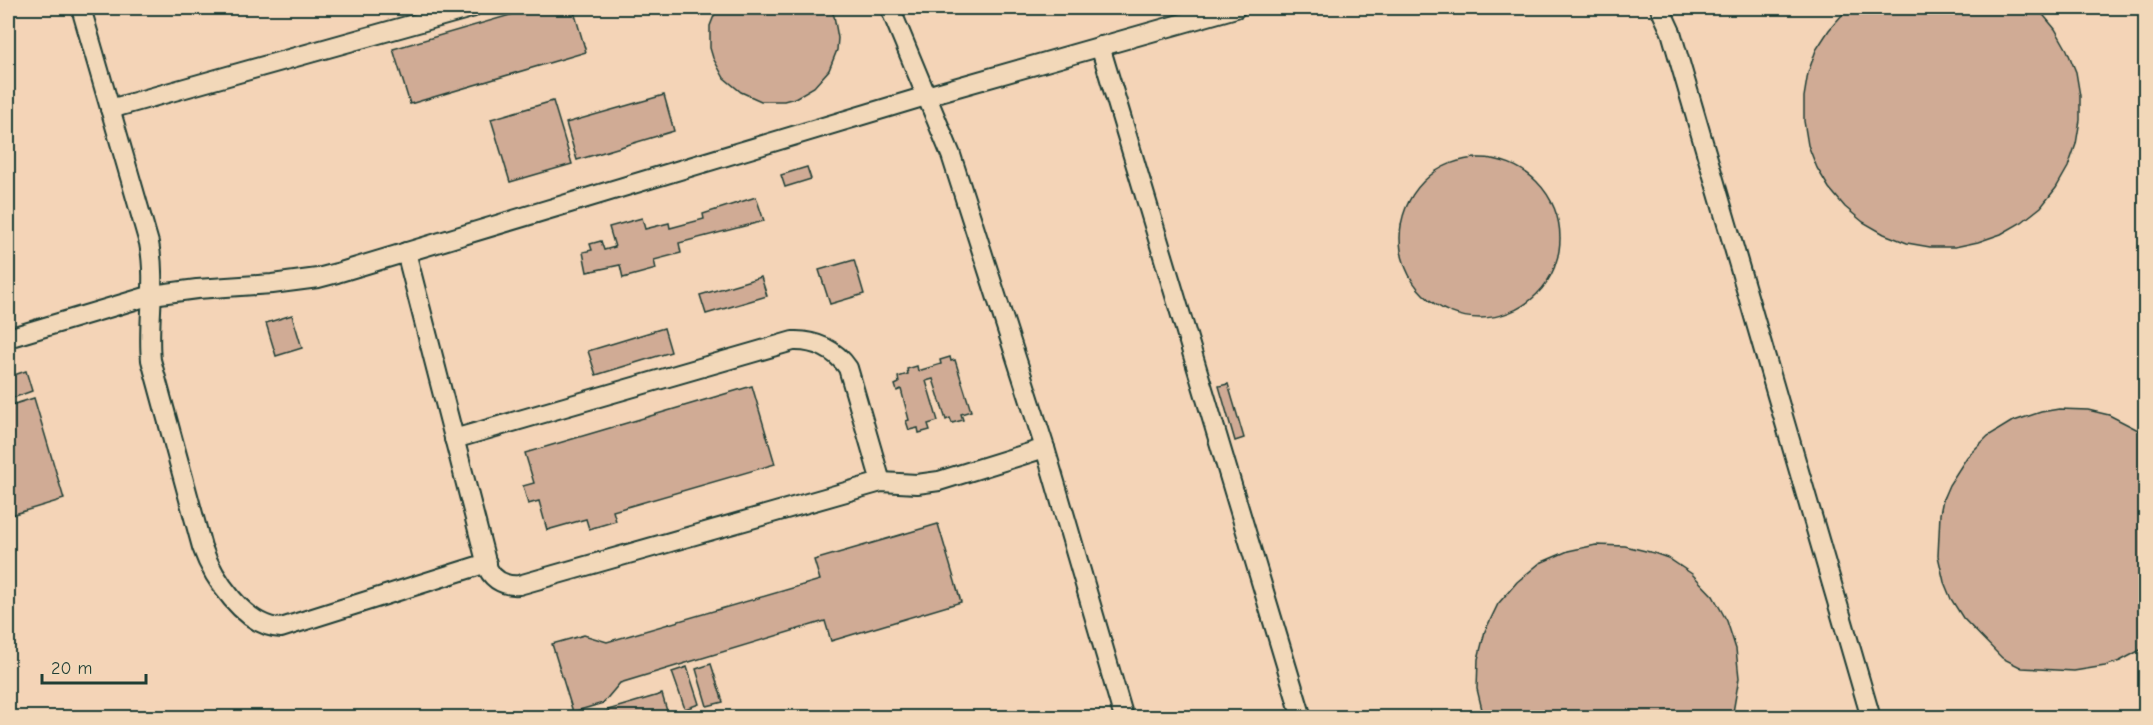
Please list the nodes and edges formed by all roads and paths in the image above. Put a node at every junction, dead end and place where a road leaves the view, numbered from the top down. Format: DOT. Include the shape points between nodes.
graph roads {
  1 [pos="81,8"];
  2 [pos="471,8"];
  3 [pos="890,8"];
  4 [pos="1236,8"];
  5 [pos="1660,8"];
  6 [pos="1100,46"];
  7 [pos="926,96"];
  8 [pos="110,109"];
  9 [pos="406,252"];
  10 [pos="152,295"];
  11 [pos="8,338"];
  12 [pos="454,439"];
  13 [pos="1046,448"];
  14 [pos="881,482"];
  15 [pos="487,564"];
  16 [pos="1124,717"];
  17 [pos="1302,717"];
  18 [pos="1871,717"];
  1 -- 8 [label="lane"];
  2 -- 8 [label="lane"];
  3 -- 7 [label="lane"];
  4 -- 6 [label="lane"];
  5 -- 18 [label="lane" via="1675,44"];
  6 -- 7 [label="lane"];
  6 -- 17 [label="lane"];
  7 -- 9 [label="lane"];
  7 -- 13 [label="lane" via="951,155"];
  8 -- 10 [label="lane" via="149,243"];
  9 -- 10 [label="lane" via="318,278"];
  9 -- 12 [label="lane"];
  10 -- 11 [label="lane"];
  10 -- 15 [label="lane" via="151,360 202,547 212,571 248,615 262,624 281,628"];
  12 -- 14 [label="lane" via="800,340 832,352 848,368"];
  12 -- 15 [label="lane"];
  13 -- 14 [label="lane" via="939,481"];
  13 -- 16 [label="lane"];
  14 -- 15 [label="lane" via="519,585 496,579"];
}
